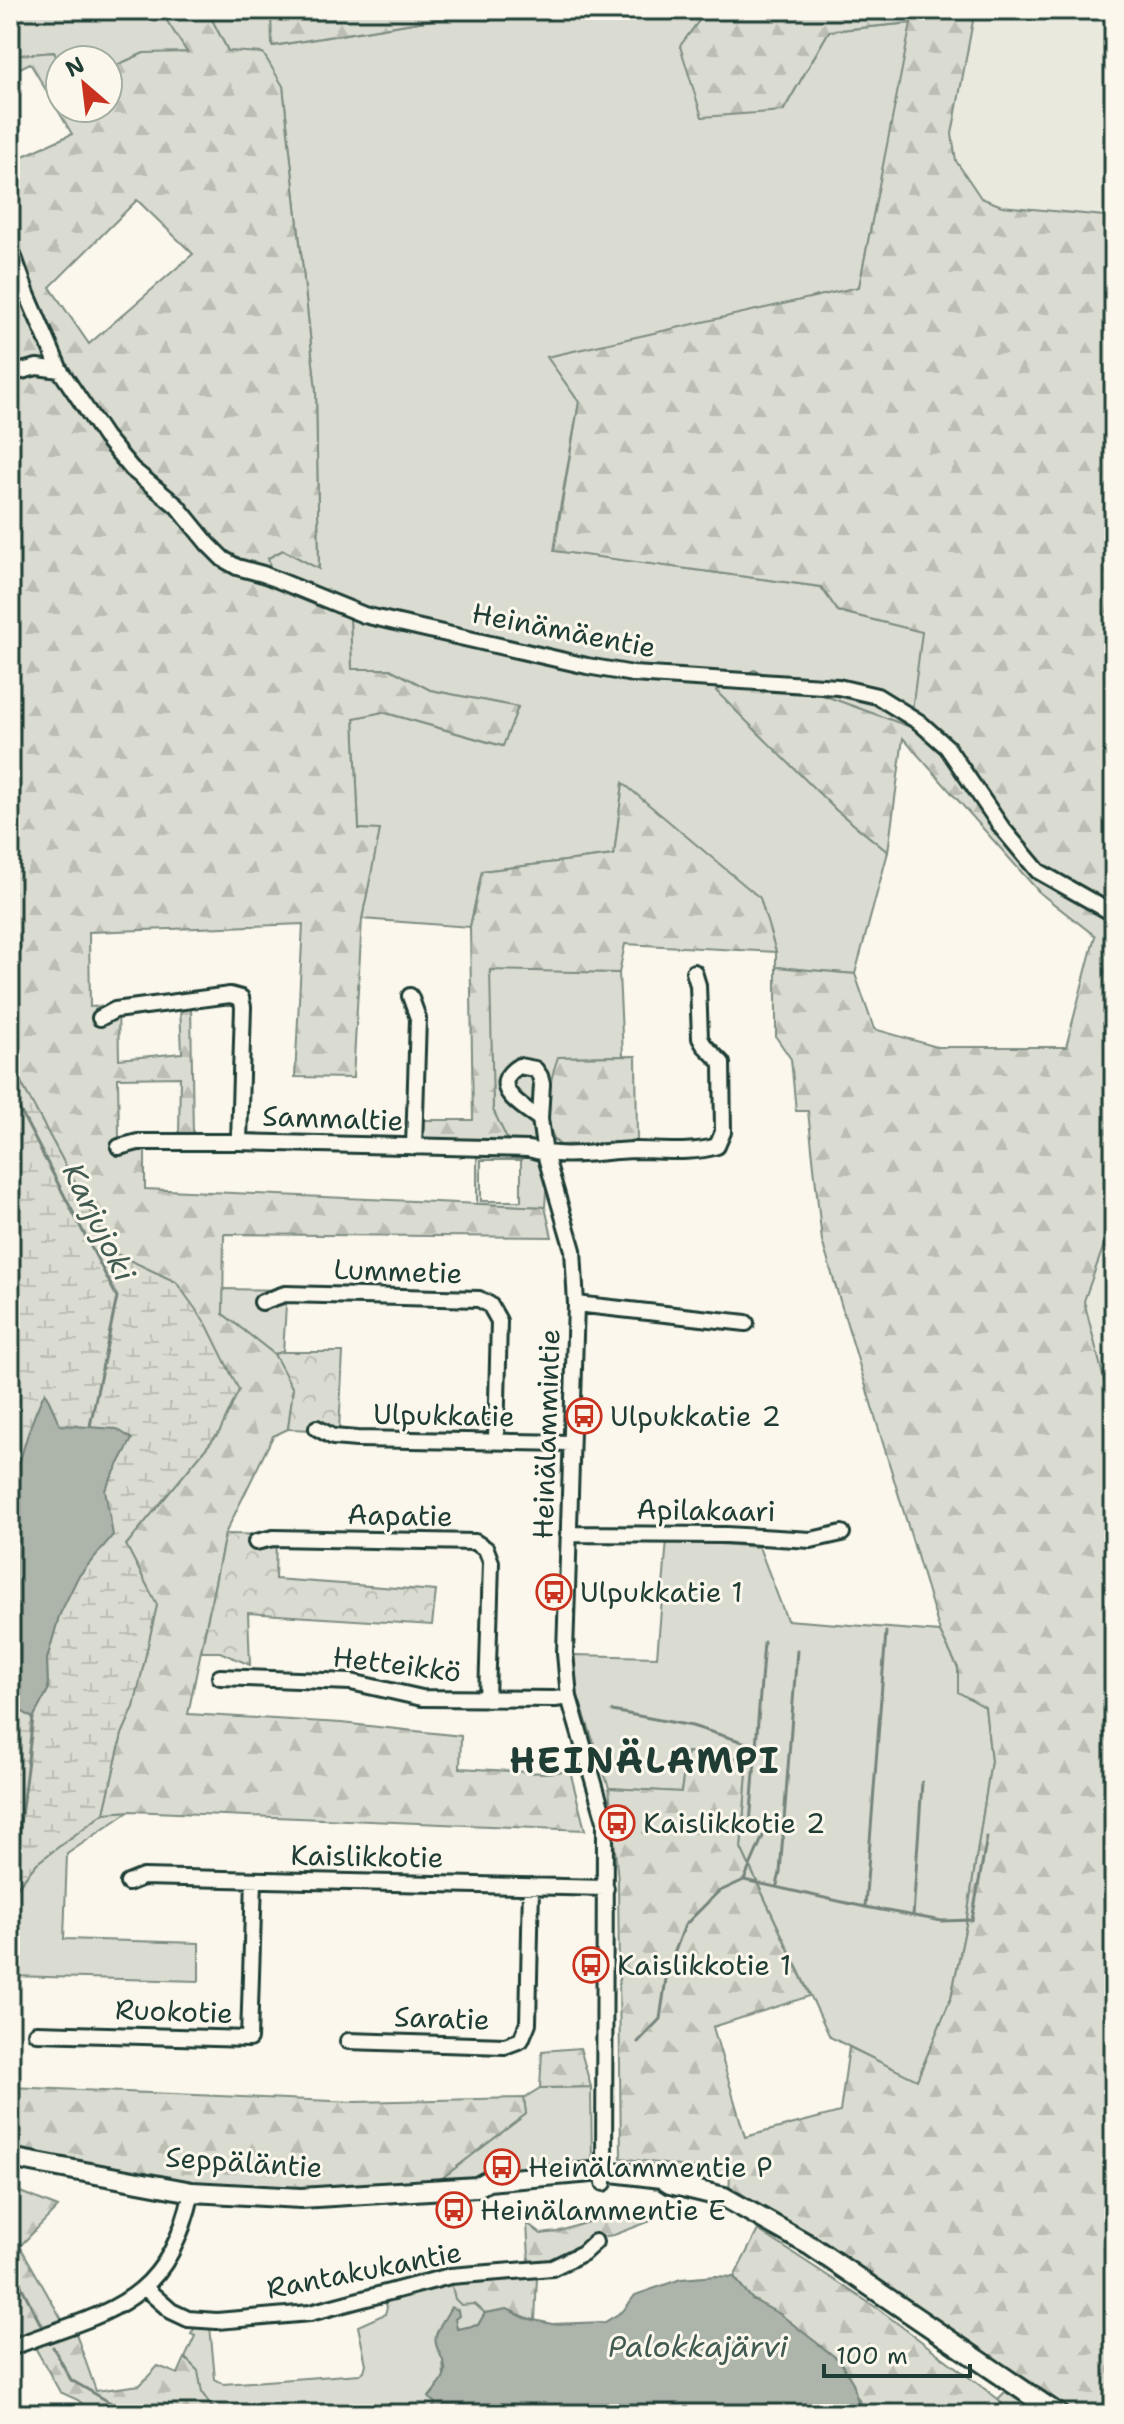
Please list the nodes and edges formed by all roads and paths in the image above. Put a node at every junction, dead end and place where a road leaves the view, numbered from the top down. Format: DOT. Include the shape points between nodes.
graph roads {
  1 [pos="10,246"];
  2 [pos="60,370"];
  3 [pos="11,374"];
  4 [pos="1114,914"];
  5 [pos="694,972"];
  6 [pos="410,996"];
  7 [pos="100,1018"];
  8 [pos="540,1119"];
  9 [pos="239,1142"];
  10 [pos="119,1147"];
  11 [pos="414,1147"];
  12 [pos="545,1154"];
  13 [pos="262,1302"];
  14 [pos="576,1304"];
  15 [pos="746,1323"];
  16 [pos="317,1428"];
  17 [pos="496,1441"];
  18 [pos="571,1443"];
  19 [pos="842,1533"];
  20 [pos="568,1534"];
  21 [pos="256,1542"];
  22 [pos="220,1677"];
  23 [pos="569,1697"];
  24 [pos="487,1699"];
  25 [pos="254,1880"];
  26 [pos="128,1883"];
  27 [pos="531,1886"];
  28 [pos="606,1888"];
  29 [pos="36,2033"];
  30 [pos="348,2041"];
  31 [pos="10,2158"];
  32 [pos="604,2177"];
  33 [pos="192,2192"];
  34 [pos="595,2242"];
  35 [pos="145,2288"];
  36 [pos="10,2348"];
  37 [pos="1058,2414"];
  1 -- 2 [label="street, Heinämäentie"];
  2 -- 3 [label="street" via="37,367"];
  2 -- 4 [label="street, Heinämäentie" via="118,455 237,567 364,615 587,666 633,674 838,687 877,696 947,747 1038,871"];
  5 -- 12 [label="street, Sammaltie" via="700,1038 722,1063 723,1132 717,1146"];
  6 -- 11 [label="street" via="418,1018"];
  7 -- 9 [label="street" via="115,1010 230,995 241,998"];
  8 -- 12 [label="street, Heinälammintie"];
  9 -- 10 [label="street, Sammaltie" via="138,1142"];
  9 -- 11 [label="street, Sammaltie"];
  11 -- 12 [label="street, Sammaltie" via="529,1149"];
  12 -- 14 [label="street, Heinälammintie" via="573,1250"];
  13 -- 17 [label="street, Lummetie" via="285,1294 479,1299 490,1305 499,1321"];
  14 -- 15 [label="street"];
  14 -- 18 [label="street, Heinälammintie"];
  16 -- 17 [label="street, Ulpukkatie" via="333,1437"];
  17 -- 18 [label="street, Ulpukkatie"];
  18 -- 20 [label="street, Heinälammintie"];
  19 -- 20 [label="street, Apilakaari" via="811,1540"];
  20 -- 23 [label="street, Heinälammintie"];
  21 -- 24 [label="street, Aapatie" via="475,1542 486,1549 491,1562"];
  22 -- 24 [label="street, Hetteikkö" via="351,1682 422,1698"];
  23 -- 24 [label="street, Hetteikkö"];
  23 -- 28 [label="street, Heinälammintie" via="605,1821"];
  25 -- 26 [label="street, Kaislikkotie" via="143,1877"];
  25 -- 27 [label="street, Kaislikkotie"];
  25 -- 29 [label="street, Ruokotie" via="249,2039"];
  27 -- 28 [label="street, Kaislikkotie"];
  27 -- 30 [label="street, Saratie" via="528,2023 521,2040 505,2046"];
  28 -- 32 [label="street, Heinälammintie"];
  31 -- 33 [label="main road, Seppäläntie"];
  32 -- 33 [label="main road, Seppäläntie" via="488,2181 477,2187 301,2198"];
  32 -- 37 [label="main road, Seppäläntie" via="661,2178 724,2197 811,2246"];
  33 -- 35 [label="street" via="175,2247"];
  34 -- 35 [label="street, Rantakukantie" via="552,2268 450,2276 310,2313 188,2319"];
  35 -- 36 [label="street" via="116,2309"];
}
